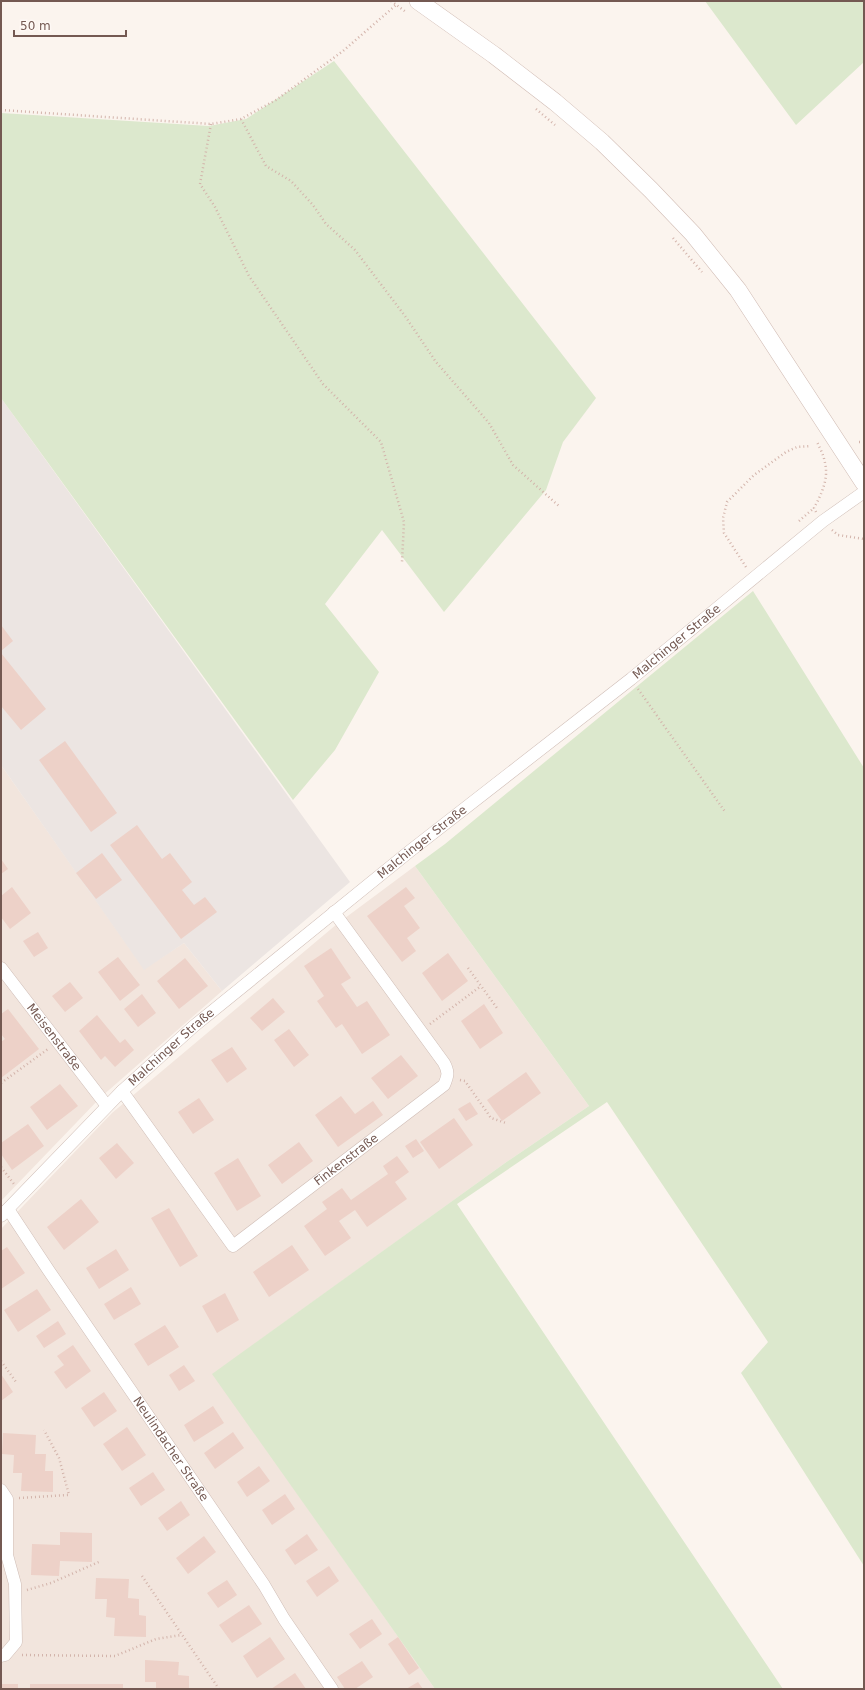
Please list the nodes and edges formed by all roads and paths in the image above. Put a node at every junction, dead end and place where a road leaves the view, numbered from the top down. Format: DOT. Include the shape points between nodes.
graph roads {
  1 [pos="391,1"];
  2 [pos="396,5"];
  3 [pos="413,8"];
  4 [pos="533,107"];
  5 [pos="1,110"];
  6 [pos="241,119"];
  7 [pos="211,124"];
  8 [pos="557,126"];
  9 [pos="668,232"];
  10 [pos="706,278"];
  11 [pos="816,439"];
  12 [pos="859,442"];
  13 [pos="864,442"];
  14 [pos="811,446"];
  15 [pos="864,483"];
  16 [pos="864,492"];
  17 [pos="560,507"];
  18 [pos="823,521"];
  19 [pos="864,539"];
  20 [pos="402,562"];
  21 [pos="747,568"];
  22 [pos="631,679"];
  23 [pos="726,812"];
  24 [pos="334,912"];
  25 [pos="1,968"];
  26 [pos="468,968"];
  27 [pos="481,986"];
  28 [pos="497,1008"];
  29 [pos="420,1030"];
  30 [pos="57,1043"];
  31 [pos="448,1076"];
  32 [pos="1,1083"];
  33 [pos="122,1090"];
  34 [pos="107,1106"];
  35 [pos="506,1123"];
  36 [pos="1,1167"];
  37 [pos="22,1195"];
  38 [pos="5,1212"];
  39 [pos="1,1361"];
  40 [pos="16,1382"];
  41 [pos="44,1430"];
  42 [pos="4,1494"];
  43 [pos="101,1561"];
  44 [pos="142,1576"];
  45 [pos="15,1593"];
  46 [pos="182,1635"];
  47 [pos="3,1656"];
  48 [pos="219,1689"];
  49 [pos="332,1689"];
  1 -- 2 [label="path"];
  2 -- 3 [label="path"];
  2 -- 6 [label="path" via="330,60 276,100"];
  3 -- 15 [label="main road" via="494,55 561,107 602,142 693,234 738,290"];
  4 -- 8 [label="path"];
  5 -- 7 [label="path"];
  6 -- 7 [label="path"];
  6 -- 17 [label="path" via="266,166 291,181 326,224 355,250 436,362 489,423 513,465"];
  7 -- 20 [label="path" via="200,184 215,207 249,276 323,384 380,442 404,522"];
  9 -- 10 [label="path"];
  11 -- 18 [label="path" via="826,463 826,478 814,508"];
  12 -- 13 [label="path"];
  14 -- 21 [label="path" via="786,452 754,475 727,502 723,518 724,533"];
  16 -- 18 [label="street, Malchinger Straße"];
  18 -- 19 [label="path" via="838,535"];
  18 -- 22 [label="street, Malchinger Straße"];
  22 -- 23 [label="path"];
  22 -- 24 [label="street, Malchinger Straße"];
  24 -- 29 [label="street"];
  24 -- 33 [label="street, Malchinger Straße" via="194,1026"];
  25 -- 30 [label="street, Meisenstraße"];
  26 -- 27 [label="path"];
  27 -- 28 [label="path"];
  27 -- 29 [label="path"];
  29 -- 31 [label="street" via="444,1063"];
  30 -- 32 [label="path"];
  30 -- 34 [label="street, Meisenstraße"];
  31 -- 33 [label="street, Finkenstraße" via="444,1085 233,1246"];
  31 -- 35 [label="path" via="465,1081 491,1118"];
  33 -- 34 [label="street, Malchinger Straße"];
  34 -- 37 [label="street, Malchinger Straße"];
  36 -- 37 [label="path"];
  37 -- 38 [label="street, Malchinger Straße"];
  38 -- 49 [label="street, Neulindacher Straße" via="54,1278"];
  39 -- 40 [label="path"];
  41 -- 42 [label="path" via="59,1458 69,1495"];
  42 -- 45 [label="street" via="7,1555"];
  43 -- 45 [label="path" via="51,1583"];
  44 -- 46 [label="path"];
  45 -- 47 [label="street" via="16,1642"];
  46 -- 47 [label="path" via="156,1639 115,1656"];
  46 -- 48 [label="path"];
}
